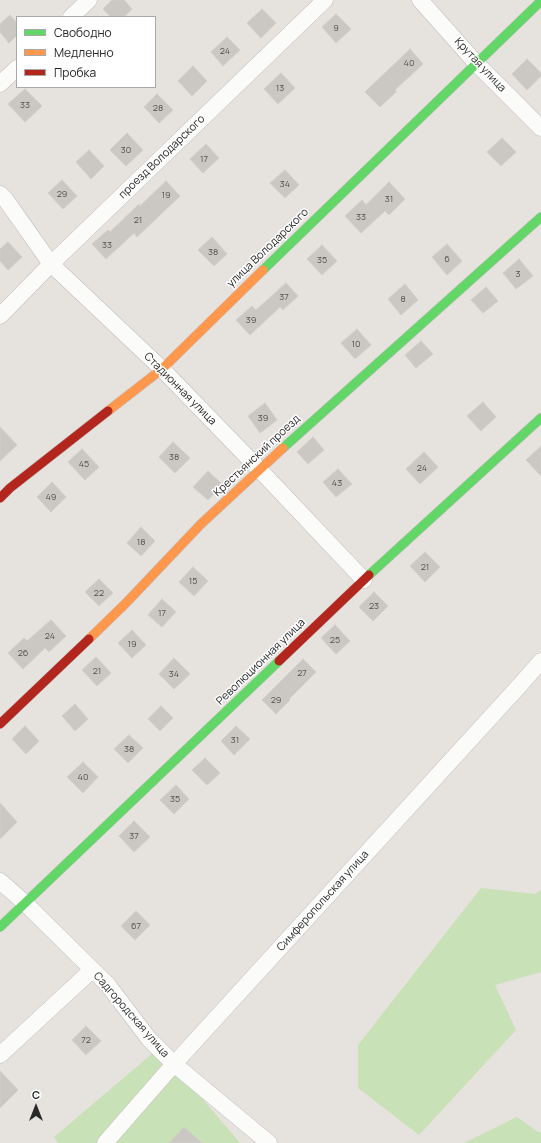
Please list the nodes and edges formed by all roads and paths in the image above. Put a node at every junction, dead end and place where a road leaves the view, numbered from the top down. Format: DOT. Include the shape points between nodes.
graph roads {
  1 [pos="89,0"];
  2 [pos="325,0"];
  3 [pos="420,0"];
  4 [pos="541,1"];
  5 [pos="72,16"];
  6 [pos="476,63"];
  7 [pos="16,69"];
  8 [pos="0,84"];
  9 [pos="541,128"];
  10 [pos="0,194"];
  11 [pos="541,218"];
  12 [pos="51,264"];
  13 [pos="0,316"];
  14 [pos="162,369"];
  15 [pos="541,418"];
  16 [pos="259,469"];
  17 [pos="0,498"];
  18 [pos="364,580"];
  19 [pos="541,661"];
  20 [pos="0,724"];
  21 [pos="0,881"];
  22 [pos="25,903"];
  23 [pos="0,927"];
  24 [pos="92,970"];
  25 [pos="0,1055"];
  26 [pos="174,1064"];
  27 [pos="106,1143"];
  28 [pos="269,1143"];
  1 -- 5 [label="street"];
  2 -- 12 [label="street, проезд Володарского"];
  3 -- 6 [label="street, Крутая улица"];
  4 -- 6 [label="street, улица Володарского"];
  6 -- 9 [label="street, Крутая улица"];
  6 -- 14 [label="street, улица Володарского"];
  7 -- 8 [label="street"];
  10 -- 12 [label="street, Стадионная улица"];
  11 -- 16 [label="street, Крестьянский проезд"];
  12 -- 13 [label="street, проезд Володарского"];
  12 -- 14 [label="street, Стадионная улица"];
  14 -- 16 [label="street, Стадионная улица"];
  14 -- 17 [label="street, улица Володарского"];
  15 -- 18 [label="street, Революционная улица"];
  16 -- 18 [label="street, Стадионная улица"];
  16 -- 20 [label="street, Крестьянский проезд" via="201,524 126,603"];
  18 -- 22 [label="street, Революционная улица"];
  19 -- 26 [label="street, Симферопольская улица"];
  21 -- 22 [label="street, Садгородская улица"];
  22 -- 23 [label="street, Революционная улица"];
  22 -- 24 [label="street, Садгородская улица"];
  24 -- 25 [label="street"];
  24 -- 26 [label="street, Садгородская улица" via="108,985 149,1039"];
  26 -- 27 [label="street, Симферопольская улица"];
  26 -- 28 [label="street, Садгородская улица"];
}
